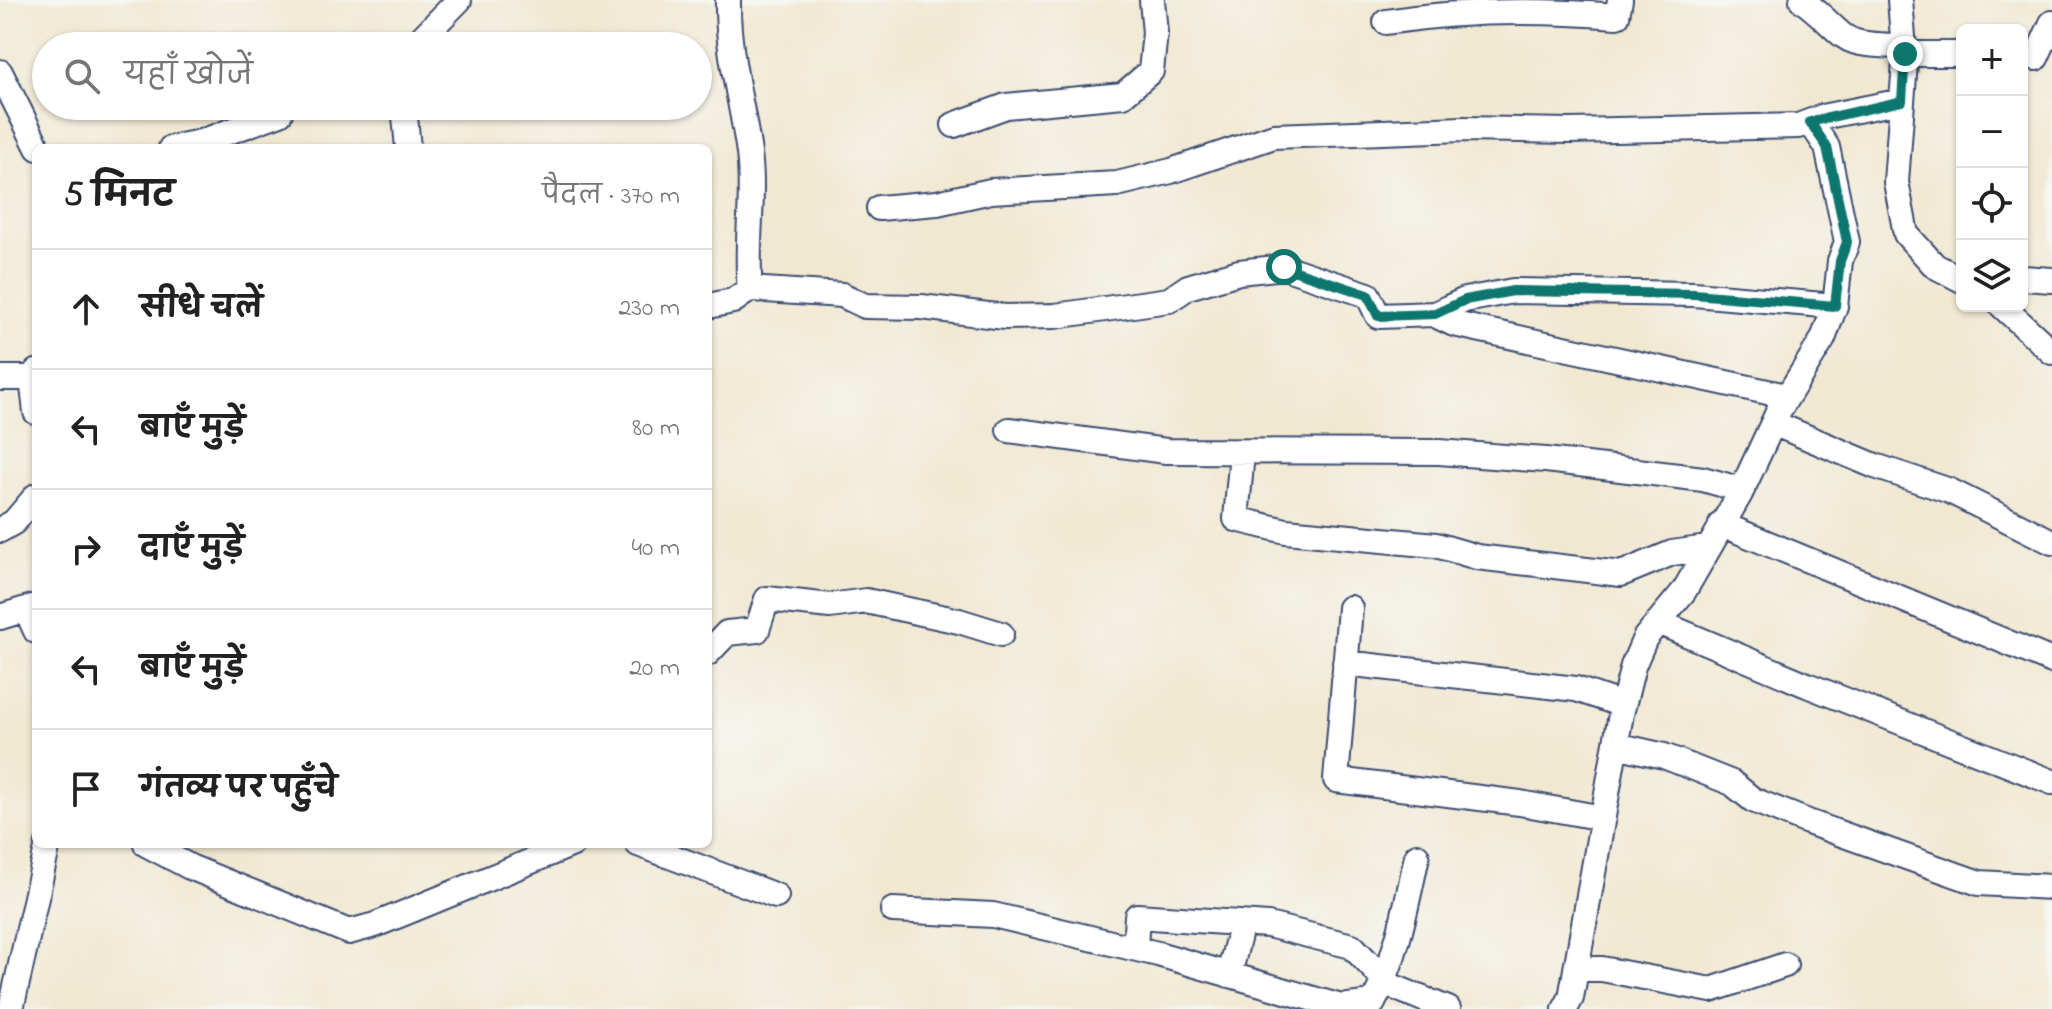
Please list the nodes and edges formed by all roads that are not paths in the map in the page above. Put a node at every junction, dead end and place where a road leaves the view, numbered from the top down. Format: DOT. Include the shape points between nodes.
graph roads {
  1 [pos="459,0"];
  2 [pos="728,0"];
  3 [pos="1152,0"];
  4 [pos="1620,0"];
  5 [pos="1802,0"];
  6 [pos="1900,0"];
  7 [pos="1386,22"];
  8 [pos="2052,23"];
  9 [pos="428,32"];
  10 [pos="1904,50"];
  11 [pos="1956,54"];
  12 [pos="2037,60"];
  13 [pos="0,72"];
  14 [pos="1902,101"];
  15 [pos="261,120"];
  16 [pos="405,120"];
  17 [pos="1810,122"];
  18 [pos="954,125"];
  19 [pos="36,144"];
  20 [pos="191,144"];
  21 [pos="408,144"];
  22 [pos="879,208"];
  23 [pos="1956,277"];
  24 [pos="2028,278"];
  25 [pos="2052,280"];
  26 [pos="750,289"];
  27 [pos="712,305"];
  28 [pos="1835,306"];
  29 [pos="2009,312"];
  30 [pos="1433,314"];
  31 [pos="2052,352"];
  32 [pos="32,375"];
  33 [pos="0,378"];
  34 [pos="1786,396"];
  35 [pos="1773,423"];
  36 [pos="1009,430"];
  37 [pos="1242,453"];
  38 [pos="1742,490"];
  39 [pos="32,501"];
  40 [pos="1721,524"];
  41 [pos="0,530"];
  42 [pos="2052,542"];
  43 [pos="1707,548"];
  44 [pos="1350,608"];
  45 [pos="32,616"];
  46 [pos="0,617"];
  47 [pos="1658,622"];
  48 [pos="1001,634"];
  49 [pos="712,649"];
  50 [pos="2052,661"];
  51 [pos="1345,663"];
  52 [pos="1623,705"];
  53 [pos="1616,745"];
  54 [pos="2052,782"];
  55 [pos="1603,818"];
  56 [pos="47,848"];
  57 [pos="154,848"];
  58 [pos="563,848"];
  59 [pos="649,848"];
  60 [pos="1417,856"];
  61 [pos="2052,887"];
  62 [pos="776,896"];
  63 [pos="893,910"];
  64 [pos="1242,923"];
  65 [pos="1135,948"];
  66 [pos="1785,965"];
  67 [pos="1576,969"];
  68 [pos="1229,975"];
  69 [pos="1385,981"];
  70 [pos="11,1009"];
  71 [pos="1448,1009"];
  72 [pos="1565,1009"];
  1 -- 9 [label="street"];
  2 -- 26 [label="street" via="733,73 749,152"];
  3 -- 18 [label="street" via="1151,71 1123,95 1006,106"];
  4 -- 7 [label="street" via="1617,16 1556,11"];
  5 -- 10 [label="street" via="1847,41"];
  6 -- 10 [label="street"];
  8 -- 12 [label="street"];
  10 -- 11 [label="street"];
  10 -- 14 [label="street"];
  13 -- 19 [label="street"];
  14 -- 17 [label="street"];
  14 -- 23 [label="street" via="1896,182 1906,234 1935,266"];
  15 -- 20 [label="street"];
  16 -- 21 [label="street"];
  17 -- 22 [label="street" via="1700,129 1274,136 1117,184 991,191"];
  17 -- 28 [label="street" via="1827,147 1847,242"];
  24 -- 25 [label="street"];
  26 -- 27 [label="street" via="733,301"];
  26 -- 30 [label="street" via="842,295 865,306 1055,316 1169,300 1188,287 1239,272 1284,267 1368,295 1378,316"];
  28 -- 30 [label="street" via="1694,294 1513,291 1465,300"];
  28 -- 34 [label="street" via="1823,339"];
  29 -- 31 [label="street"];
  30 -- 34 [label="street" via="1454,324"];
  32 -- 33 [label="street"];
  34 -- 35 [label="street"];
  35 -- 38 [label="street"];
  35 -- 42 [label="street" via="1950,491"];
  36 -- 37 [label="street" via="1166,451"];
  37 -- 38 [label="street" via="1439,452 1703,479"];
  37 -- 43 [label="street" via="1236,519 1286,531 1436,545 1477,557 1621,574 1672,553"];
  38 -- 40 [label="street"];
  39 -- 41 [label="street"];
  40 -- 43 [label="street"];
  40 -- 50 [label="street"];
  43 -- 47 [label="street" via="1684,591"];
  44 -- 51 [label="street"];
  45 -- 46 [label="street"];
  47 -- 52 [label="street" via="1633,666"];
  47 -- 54 [label="street"];
  48 -- 49 [label="street" via="866,601 830,606 767,599 757,630 727,633"];
  51 -- 52 [label="street" via="1576,689"];
  51 -- 55 [label="street" via="1336,780"];
  52 -- 53 [label="street"];
  53 -- 55 [label="street"];
  53 -- 61 [label="street" via="1664,756 1732,783 1753,800 1979,883"];
  55 -- 67 [label="street"];
  56 -- 70 [label="street"];
  57 -- 58 [label="street" via="349,932"];
  59 -- 62 [label="street"];
  60 -- 69 [label="street"];
  63 -- 65 [label="street" via="993,915"];
  64 -- 65 [label="street" via="1137,916"];
  64 -- 68 [label="street"];
  64 -- 69 [label="street" via="1352,946"];
  65 -- 68 [label="street"];
  66 -- 67 [label="street" via="1711,990"];
  67 -- 72 [label="street"];
  68 -- 69 [label="street" via="1341,1007 1373,1003"];
  69 -- 71 [label="street"];
}
